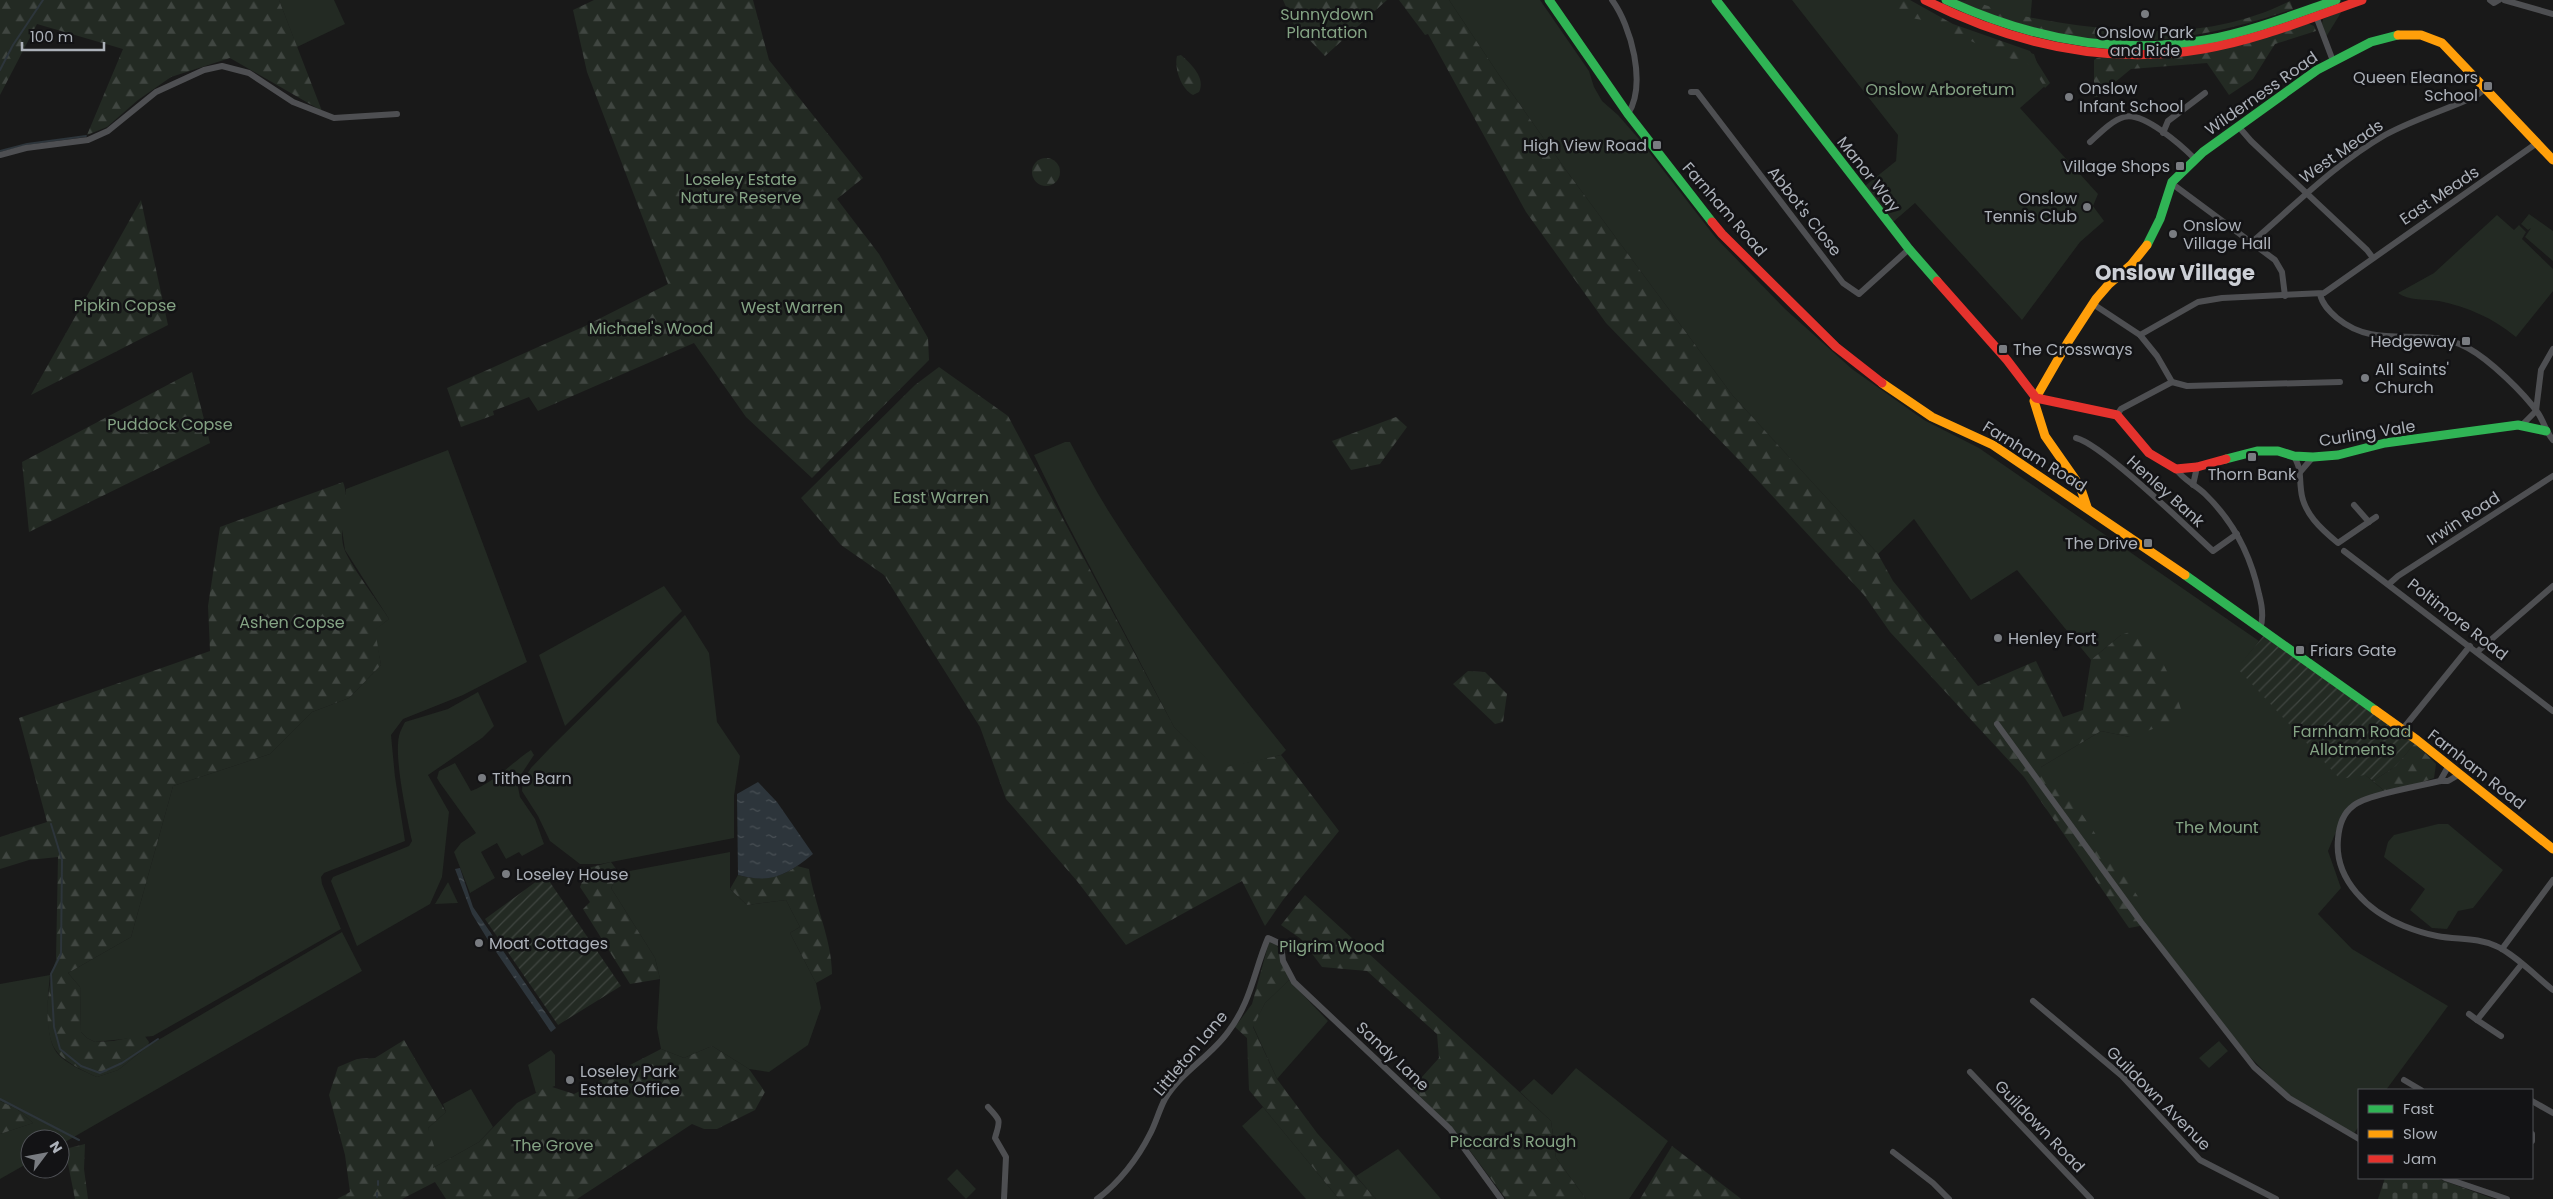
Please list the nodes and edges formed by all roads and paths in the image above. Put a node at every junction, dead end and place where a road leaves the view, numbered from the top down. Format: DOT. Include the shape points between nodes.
graph roads {
  1 [pos="1549,0"];
  2 [pos="1612,0"];
  3 [pos="1716,0"];
  4 [pos="1925,0"];
  5 [pos="1946,0"];
  6 [pos="2336,0"];
  7 [pos="2362,0"];
  8 [pos="2490,0"];
  9 [pos="2499,0"];
  10 [pos="2504,0"];
  11 [pos="2553,14"];
  12 [pos="2316,16"];
  13 [pos="2333,61"];
  14 [pos="2486,89"];
  15 [pos="1691,92"];
  16 [pos="2205,92"];
  17 [pos="397,114"];
  18 [pos="1628,114"];
  19 [pos="2238,126"];
  20 [pos="2163,132"];
  21 [pos="2090,142"];
  22 [pos="2537,143"];
  23 [pos="0,155"];
  24 [pos="2195,159"];
  25 [pos="2553,160"];
  26 [pos="2171,183"];
  27 [pos="2306,192"];
  28 [pos="2252,242"];
  29 [pos="1909,249"];
  30 [pos="2373,258"];
  31 [pos="2320,294"];
  32 [pos="2285,296"];
  33 [pos="2093,304"];
  34 [pos="2140,335"];
  35 [pos="2553,349"];
  36 [pos="2172,382"];
  37 [pos="2340,382"];
  38 [pos="2036,398"];
  39 [pos="2536,411"];
  40 [pos="2117,414"];
  41 [pos="2523,424"];
  42 [pos="2546,431"];
  43 [pos="2076,438"];
  44 [pos="2553,440"];
  45 [pos="2294,456"];
  46 [pos="2313,457"];
  47 [pos="2198,467"];
  48 [pos="2176,469"];
  49 [pos="2301,471"];
  50 [pos="2553,476"];
  51 [pos="2193,485"];
  52 [pos="2354,505"];
  53 [pos="2088,507"];
  54 [pos="2376,517"];
  55 [pos="2369,522"];
  56 [pos="2237,534"];
  57 [pos="2344,551"];
  58 [pos="2389,584"];
  59 [pos="2553,586"];
  60 [pos="2260,628"];
  61 [pos="2470,646"];
  62 [pos="2478,651"];
  63 [pos="2553,711"];
  64 [pos="1998,724"];
  65 [pos="2402,730"];
  66 [pos="2449,765"];
  67 [pos="2460,774"];
  68 [pos="2440,781"];
  69 [pos="2553,849"];
  70 [pos="2553,880"];
  71 [pos="1268,938"];
  72 [pos="2502,949"];
  73 [pos="2521,965"];
  74 [pos="2553,990"];
  75 [pos="2033,1002"];
  76 [pos="2469,1014"];
  77 [pos="2477,1020"];
  78 [pos="2501,1036"];
  79 [pos="1970,1072"];
  80 [pos="2404,1080"];
  81 [pos="2419,1089"];
  82 [pos="2533,1102"];
  83 [pos="988,1107"];
  84 [pos="2553,1113"];
  85 [pos="2358,1138"];
  86 [pos="1893,1152"];
  87 [pos="2448,1179"];
  88 [pos="1004,1199"];
  89 [pos="1097,1199"];
  90 [pos="1501,1199"];
  91 [pos="1949,1199"];
  92 [pos="2090,1199"];
  93 [pos="2276,1199"];
  94 [pos="2506,1199"];
  1 -- 18 [label="main road, Farnham Road"];
  2 -- 18 [label="street" via="1626,25 1633,55 1636,87 1633,106"];
  3 -- 29 [label="main road, Manor Way"];
  4 -- 12 [label="main road" via="1976,24 2022,39 2070,50 2119,56 2160,55 2210,48"];
  5 -- 6 [label="main road" via="2029,32 2087,44 2134,47 2222,36"];
  7 -- 12 [label="main road"];
  8 -- 9 [label="street" via="2494,3"];
  10 -- 11 [label="street"];
  12 -- 13 [label="street, Wilderness Road"];
  13 -- 14 [label="main road" via="2386,38 2421,34 2442,43"];
  13 -- 19 [label="main road, Wilderness Road" via="2308,75"];
  14 -- 22 [label="main road"];
  14 -- 27 [label="street, West Meads" via="2387,134"];
  15 -- 29 [label="street, Abbot's Close" via="1696,92 1844,283 1859,294"];
  16 -- 20 [label="street" via="2170,119"];
  17 -- 23 [label="street" via="334,118 293,102 249,72 222,66 156,92 108,131 88,140 26,148"];
  18 -- 53 [label="main road, Farnham Road" via="1722,234 1836,347 1932,417 1993,445"];
  19 -- 24 [label="main road, Wilderness Road"];
  19 -- 27 [label="street"];
  20 -- 21 [label="street" via="2134,116 2125,116"];
  20 -- 24 [label="street"];
  22 -- 25 [label="main road"];
  22 -- 30 [label="street, East Meads"];
  24 -- 26 [label="main road, Wilderness Road"];
  26 -- 28 [label="street"];
  26 -- 33 [label="main road" via="2162,215 2145,248"];
  27 -- 28 [label="street, West Meads"];
  27 -- 30 [label="street"];
  28 -- 32 [label="street" via="2279,265"];
  29 -- 38 [label="main road, Manor Way" via="2007,360"];
  30 -- 31 [label="street, East Meads"];
  31 -- 32 [label="street"];
  31 -- 39 [label="street" via="2334,316 2360,333 2430,337 2469,349"];
  32 -- 34 [label="street" via="2198,302"];
  33 -- 34 [label="street"];
  33 -- 38 [label="main road"];
  34 -- 36 [label="street"];
  35 -- 39 [label="street" via="2541,370"];
  36 -- 37 [label="street" via="2187,386"];
  36 -- 40 [label="street"];
  38 -- 40 [label="main road"];
  38 -- 53 [label="main road" via="2035,411 2043,435 2088,497"];
  39 -- 41 [label="street"];
  39 -- 42 [label="street"];
  40 -- 48 [label="main road" via="2137,442 2159,461"];
  41 -- 42 [label="main road, Curling Vale"];
  41 -- 46 [label="main road, Curling Vale" via="2385,443"];
  42 -- 44 [label="street"];
  43 -- 56 [label="street, Henley Bank" via="2084,440 2108,458 2213,551"];
  45 -- 46 [label="main road, Curling Vale"];
  45 -- 47 [label="main road, Curling Vale" via="2278,451 2257,451"];
  45 -- 49 [label="street"];
  46 -- 49 [label="street"];
  47 -- 48 [label="main road, Curling Vale"];
  47 -- 51 [label="street"];
  48 -- 51 [label="street"];
  49 -- 55 [label="street" via="2300,490 2304,503 2316,523 2338,542"];
  50 -- 58 [label="street, Irwin Road"];
  51 -- 56 [label="street" via="2204,493"];
  52 -- 55 [label="street"];
  53 -- 60 [label="main road, Farnham Road"];
  54 -- 55 [label="street"];
  56 -- 60 [label="street" via="2253,567 2261,603"];
  57 -- 58 [label="street, Poltimore Road"];
  58 -- 61 [label="street, Poltimore Road"];
  59 -- 62 [label="street"];
  60 -- 65 [label="main road, Farnham Road"];
  61 -- 62 [label="street, Poltimore Road"];
  61 -- 65 [label="street"];
  62 -- 63 [label="street, Poltimore Road"];
  64 -- 85 [label="street" via="2141,922 2254,1067 2289,1098"];
  65 -- 66 [label="main road, Farnham Road"];
  66 -- 67 [label="main road, Farnham Road"];
  66 -- 68 [label="street"];
  67 -- 68 [label="street" via="2448,781"];
  67 -- 69 [label="main road, Farnham Road"];
  68 -- 72 [label="street" via="2380,795 2354,805 2344,815 2338,831 2337,853 2343,873 2357,894 2376,911 2404,926 2437,936 2476,939"];
  70 -- 72 [label="street"];
  71 -- 89 [label="street, Littleton Lane" via="1250,995 1228,1033 1186,1074 1166,1099 1139,1153 1107,1192"];
  71 -- 90 [label="street, Sandy Lane" via="1282,944 1283,961 1294,982 1450,1129"];
  72 -- 73 [label="street"];
  73 -- 74 [label="street"];
  73 -- 77 [label="street"];
  75 -- 93 [label="street, Guildown Avenue" via="2122,1076 2200,1160"];
  76 -- 77 [label="street"];
  77 -- 78 [label="street"];
  79 -- 92 [label="street, Guildown Road"];
  80 -- 81 [label="street"];
  82 -- 84 [label="street"];
  83 -- 88 [label="street" via="1000,1119 995,1138 1006,1157"];
  86 -- 91 [label="street"];
  87 -- 94 [label="street"];
}
